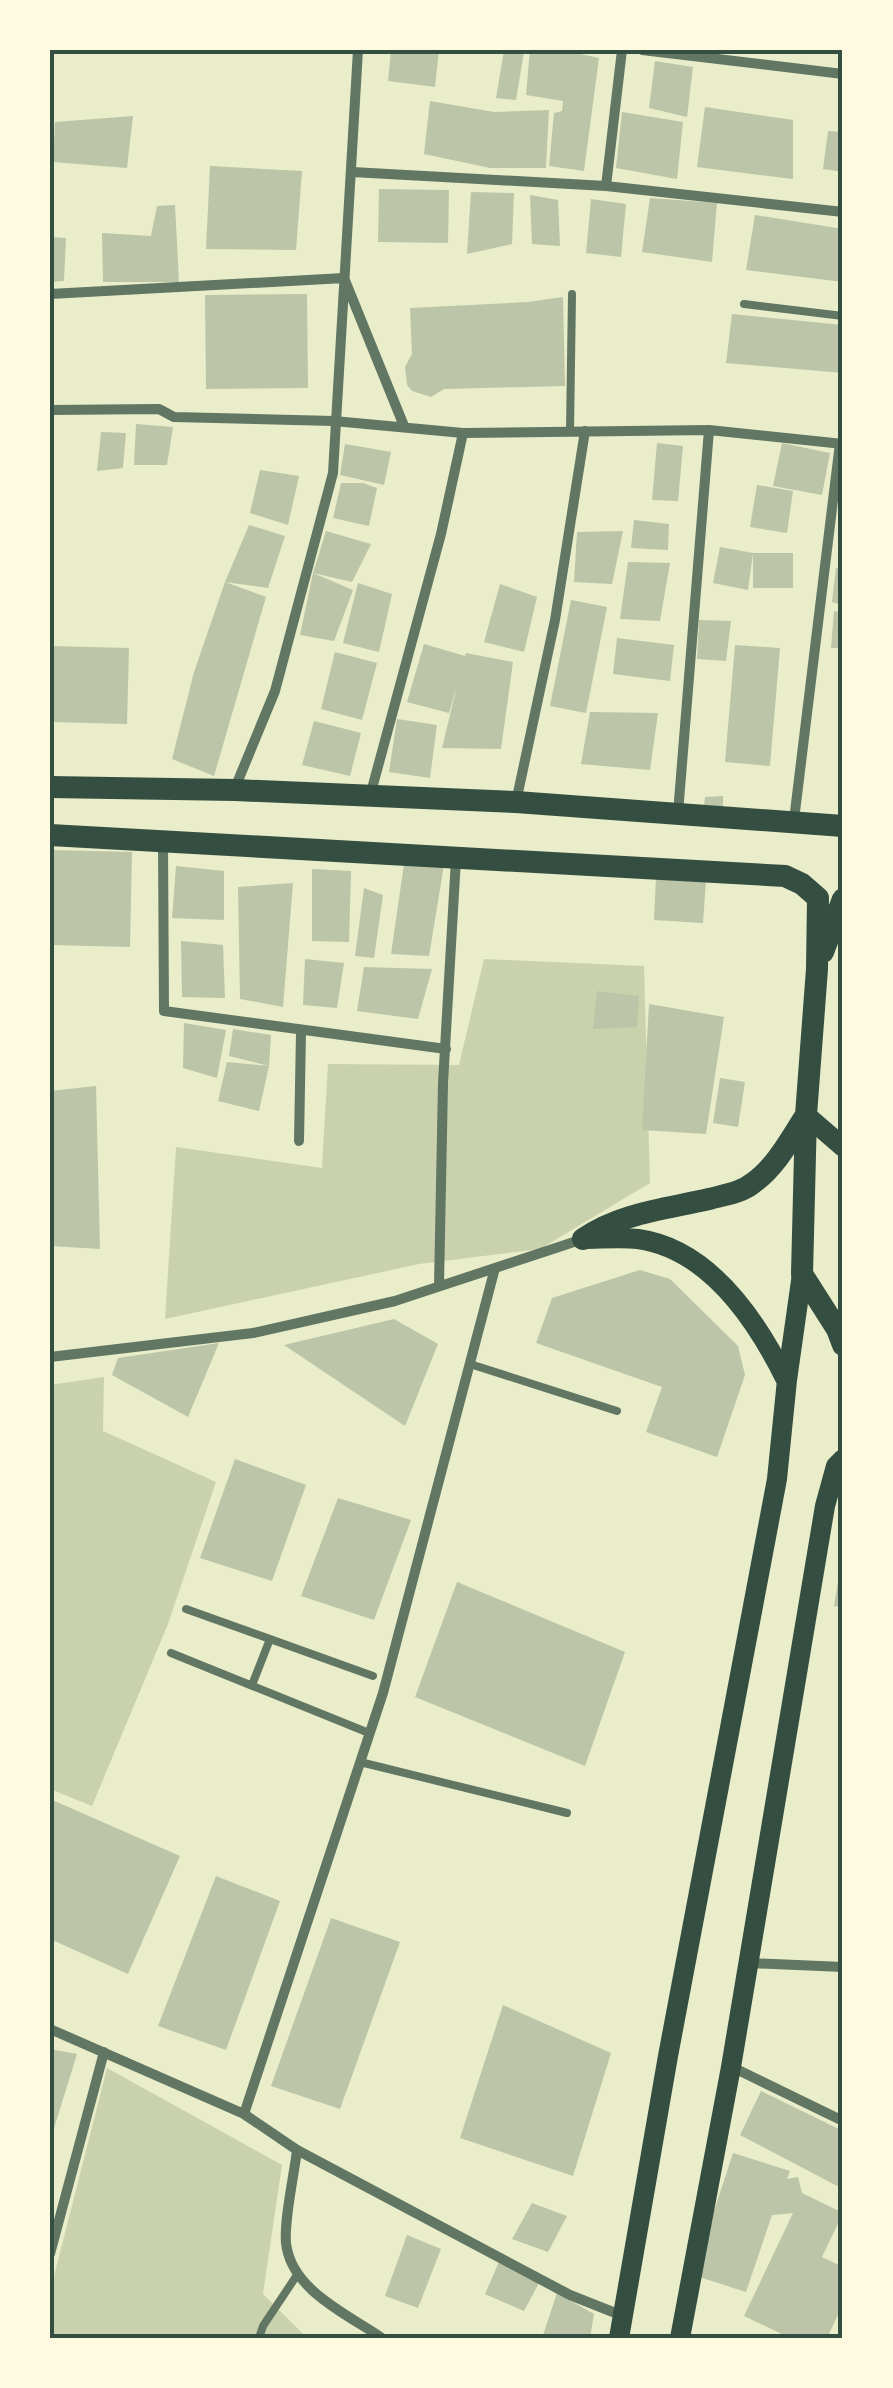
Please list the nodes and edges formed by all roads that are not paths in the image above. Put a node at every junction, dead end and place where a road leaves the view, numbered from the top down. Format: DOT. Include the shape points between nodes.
graph roads {
  1 [pos="358,50"];
  2 [pos="622,50"];
  3 [pos="642,50"];
  4 [pos="843,74"];
  5 [pos="352,172"];
  6 [pos="606,186"];
  7 [pos="843,212"];
  8 [pos="344,278"];
  9 [pos="50,294"];
  10 [pos="572,294"];
  11 [pos="744,304"];
  12 [pos="843,316"];
  13 [pos="50,410"];
  14 [pos="334,421"];
  15 [pos="404,426"];
  16 [pos="709,430"];
  17 [pos="570,431"];
  18 [pos="585,431"];
  19 [pos="463,434"];
  20 [pos="841,444"];
  21 [pos="50,786"];
  22 [pos="235,790"];
  23 [pos="370,796"];
  24 [pos="516,802"];
  25 [pos="678,814"];
  26 [pos="794,820"];
  27 [pos="843,826"];
  28 [pos="50,835"];
  29 [pos="163,840"];
  30 [pos="456,858"];
  31 [pos="843,899"];
  32 [pos="818,969"];
  33 [pos="301,1032"];
  34 [pos="446,1050"];
  35 [pos="806,1115"];
  36 [pos="299,1141"];
  37 [pos="843,1146"];
  38 [pos="843,1160"];
  39 [pos="582,1239"];
  40 [pos="495,1268"];
  41 [pos="802,1274"];
  42 [pos="439,1286"];
  43 [pos="843,1345"];
  44 [pos="50,1357"];
  45 [pos="470,1364"];
  46 [pos="786,1380"];
  47 [pos="617,1411"];
  48 [pos="843,1459"];
  49 [pos="186,1609"];
  50 [pos="270,1639"];
  51 [pos="171,1652"];
  52 [pos="373,1676"];
  53 [pos="252,1685"];
  54 [pos="369,1733"];
  55 [pos="360,1762"];
  56 [pos="568,1812"];
  57 [pos="749,1963"];
  58 [pos="843,1967"];
  59 [pos="50,2029"];
  60 [pos="104,2052"];
  61 [pos="731,2067"];
  62 [pos="244,2114"];
  63 [pos="843,2121"];
  64 [pos="297,2150"];
  65 [pos="50,2251"];
  66 [pos="297,2275"];
  67 [pos="623,2316"];
  68 [pos="259,2338"];
  69 [pos="382,2338"];
  70 [pos="619,2338"];
  71 [pos="680,2338"];
  1 -- 5 [label="street"];
  2 -- 6 [label="street"];
  3 -- 4 [label="street"];
  5 -- 6 [label="street"];
  5 -- 8 [label="street"];
  6 -- 7 [label="street"];
  8 -- 9 [label="street"];
  8 -- 14 [label="street"];
  8 -- 15 [label="street"];
  10 -- 17 [label="lane"];
  11 -- 12 [label="lane"];
  13 -- 14 [label="street" via="159,409 174,417"];
  14 -- 15 [label="street"];
  14 -- 22 [label="street" via="332,473 275,690"];
  15 -- 19 [label="street"];
  16 -- 18 [label="street"];
  16 -- 20 [label="street"];
  16 -- 25 [label="street"];
  17 -- 18 [label="street"];
  17 -- 19 [label="street"];
  18 -- 24 [label="street" via="555,620"];
  19 -- 23 [label="street"];
  20 -- 26 [label="street"];
  21 -- 22 [label="main road"];
  22 -- 23 [label="main road"];
  23 -- 24 [label="main road"];
  24 -- 25 [label="main road"];
  25 -- 26 [label="main road"];
  26 -- 27 [label="main road"];
  28 -- 29 [label="main road"];
  29 -- 30 [label="main road"];
  29 -- 33 [label="street" via="164,1011"];
  30 -- 32 [label="main road" via="785,876 818,898"];
  30 -- 34 [label="street"];
  31 -- 32 [label="main road"];
  32 -- 35 [label="main road"];
  33 -- 34 [label="street"];
  33 -- 36 [label="street"];
  34 -- 42 [label="street"];
  35 -- 37 [label="main road"];
  35 -- 38 [label="street"];
  35 -- 39 [label="main road" via="753,1184 624,1218"];
  35 -- 41 [label="main road"];
  39 -- 40 [label="street"];
  39 -- 46 [label="main road" via="638,1239 693,1261 730,1292"];
  40 -- 42 [label="street"];
  40 -- 45 [label="street"];
  41 -- 43 [label="main road"];
  41 -- 46 [label="main road"];
  42 -- 44 [label="street" via="252,1333"];
  45 -- 47 [label="lane"];
  45 -- 54 [label="street"];
  46 -- 67 [label="main road" via="777,1479"];
  48 -- 57 [label="main road" via="826,1506"];
  49 -- 50 [label="lane"];
  50 -- 52 [label="lane"];
  50 -- 53 [label="lane"];
  51 -- 53 [label="lane"];
  53 -- 54 [label="lane"];
  54 -- 55 [label="street"];
  55 -- 56 [label="lane"];
  55 -- 62 [label="street"];
  57 -- 58 [label="street"];
  57 -- 61 [label="main road"];
  59 -- 60 [label="street"];
  60 -- 62 [label="street"];
  60 -- 65 [label="street"];
  61 -- 63 [label="street"];
  61 -- 71 [label="main road"];
  62 -- 64 [label="street"];
  64 -- 66 [label="street" via="286,2243"];
  64 -- 67 [label="street" via="570,2295"];
  66 -- 68 [label="lane"];
  66 -- 69 [label="street"];
  67 -- 70 [label="main road"];
}
